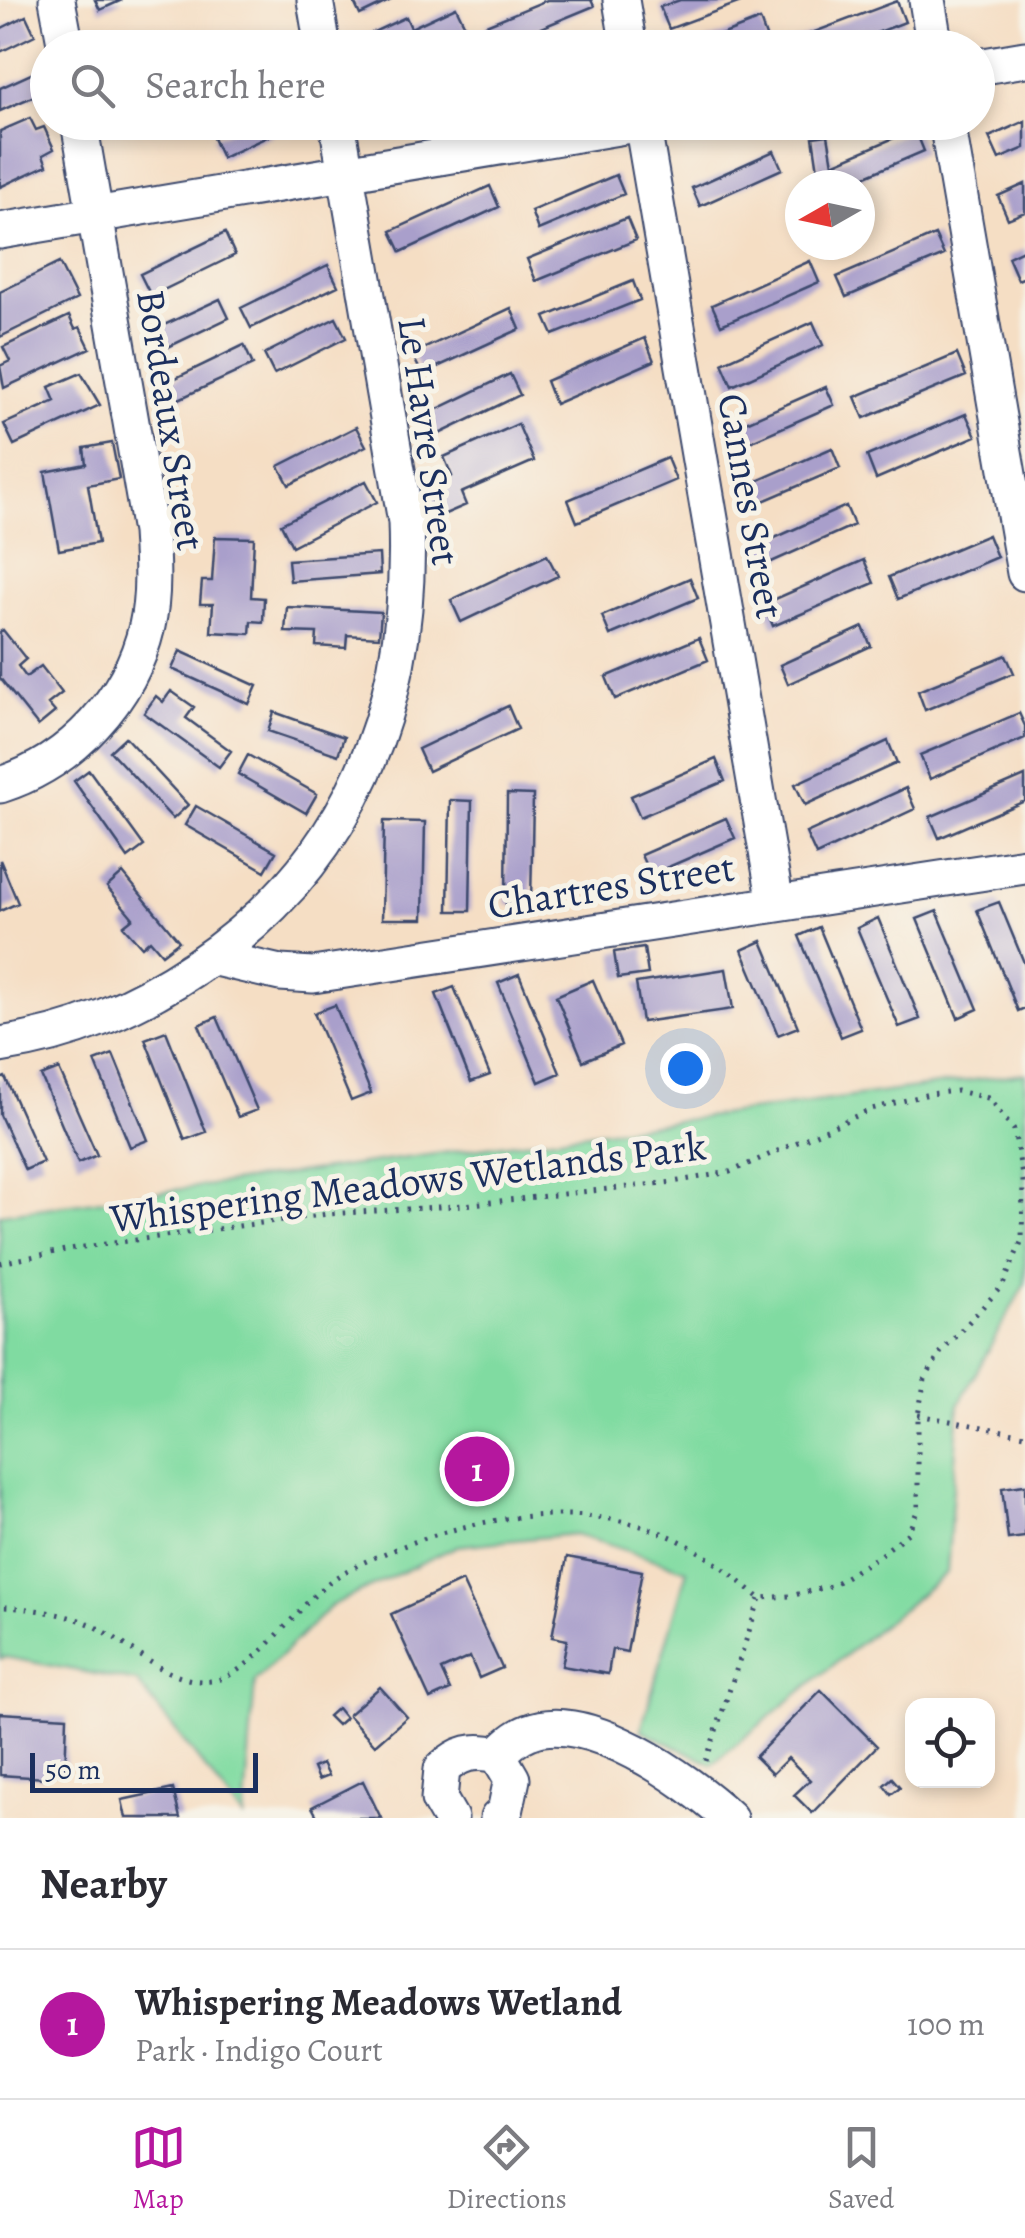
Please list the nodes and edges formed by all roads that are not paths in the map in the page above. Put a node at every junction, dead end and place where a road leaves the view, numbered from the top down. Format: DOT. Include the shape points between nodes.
graph roads {
  1 [pos="57,0"];
  2 [pos="315,0"];
  3 [pos="621,0"];
  4 [pos="927,0"];
  5 [pos="63,30"];
  6 [pos="321,30"];
  7 [pos="626,30"];
  8 [pos="931,30"];
  9 [pos="1025,59"];
  10 [pos="995,64"];
  11 [pos="83,140"];
  12 [pos="339,140"];
  13 [pos="542,140"];
  14 [pos="647,140"];
  15 [pos="950,140"];
  16 [pos="345,173"];
  17 [pos="96,215"];
  18 [pos="0,231"];
  19 [pos="1025,573"];
  20 [pos="0,785"];
  21 [pos="1025,866"];
  22 [pos="776,904"];
  23 [pos="212,957"];
  24 [pos="0,1045"];
  25 [pos="498,1755"];
  26 [pos="450,1818"];
  27 [pos="498,1818"];
  28 [pos="729,1818"];
  1 -- 5 [label="street"];
  2 -- 6 [label="street"];
  3 -- 7 [label="street"];
  4 -- 8 [label="street"];
  9 -- 10 [label="street"];
  11 -- 17 [label="street, Bordeaux Street"];
  12 -- 16 [label="street, Le Havre Street"];
  13 -- 16 [label="street"];
  14 -- 22 [label="street, Cannes Street"];
  15 -- 19 [label="street"];
  16 -- 17 [label="street"];
  16 -- 23 [label="street, Le Havre Street" via="406,522 408,573 396,678 381,732 334,830 252,927"];
  17 -- 18 [label="street"];
  17 -- 20 [label="street, Bordeaux Street" via="150,532 148,624 125,681 89,730 42,768"];
  21 -- 22 [label="street, Chartres Street"];
  22 -- 23 [label="street, Chartres Street" via="313,975"];
  23 -- 24 [label="street, Le Havre Street" via="133,1006 58,1035"];
  25 -- 26 [label="street" via="465,1753 442,1769 439,1798"];
  25 -- 27 [label="street" via="512,1779"];
  25 -- 28 [label="street" via="530,1731 578,1729 666,1770"];
}
